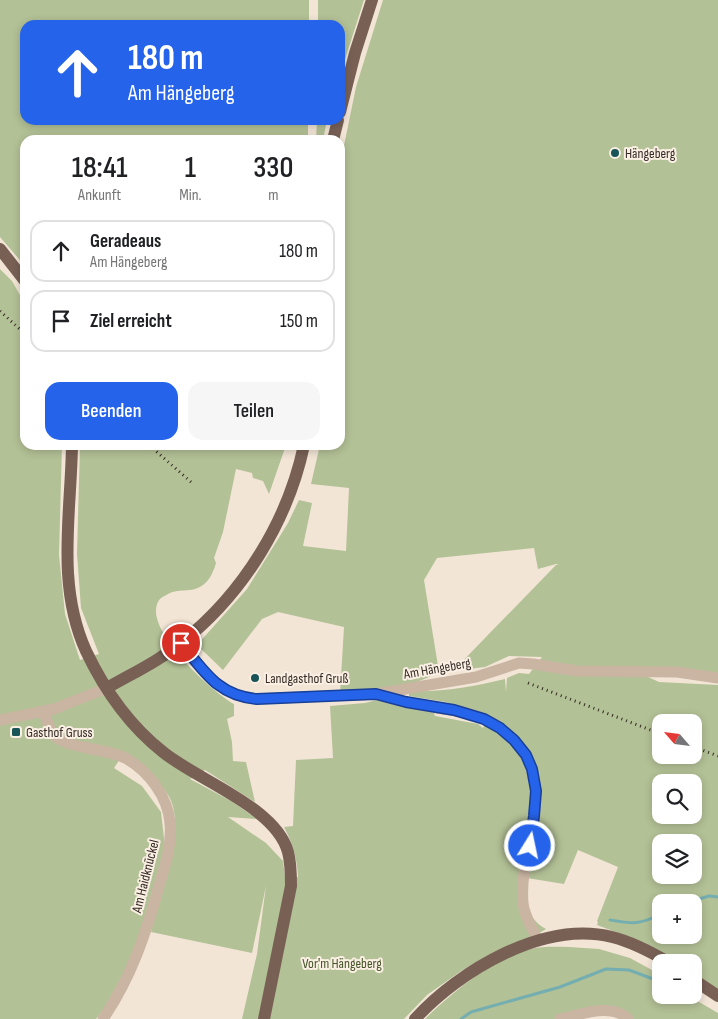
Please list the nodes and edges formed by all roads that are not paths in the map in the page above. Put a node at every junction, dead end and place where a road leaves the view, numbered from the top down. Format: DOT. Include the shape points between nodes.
graph roads {
  1 [pos="372,0"];
  2 [pos="345,93"];
  3 [pos="0,249"];
  4 [pos="20,275"];
  5 [pos="72,450"];
  6 [pos="303,450"];
  7 [pos="181,643"];
  8 [pos="718,678"];
  9 [pos="107,688"];
  10 [pos="376,694"];
  11 [pos="44,712"];
  12 [pos="0,720"];
  13 [pos="538,941"];
  14 [pos="654,954"];
  15 [pos="702,985"];
  16 [pos="718,996"];
  17 [pos="103,1019"];
  18 [pos="264,1019"];
  19 [pos="415,1019"];
  20 [pos="560,1019"];
  21 [pos="628,1019"];
  1 -- 2 [label="main road"];
  3 -- 4 [label="main road"];
  5 -- 9 [label="main road" via="66,534 70,596 86,651"];
  6 -- 7 [label="main road" via="285,505 257,559 221,606"];
  7 -- 9 [label="main road" via="149,666"];
  7 -- 10 [label="street, Am Hängeberg" via="221,688 239,696 257,699"];
  8 -- 10 [label="street, Am Hängeberg" via="676,672 577,671 519,663 476,677"];
  9 -- 11 [label="street"];
  9 -- 18 [label="main road" via="129,719 162,751 249,806 283,840 291,868 291,886"];
  10 -- 13 [label="street" via="477,716 500,728 522,749 532,769 536,791 523,882 523,905"];
  11 -- 12 [label="street"];
  11 -- 17 [label="street, Am Haidknückel" via="52,732 62,741 114,753 145,772 158,789 169,817 167,858 149,923 131,970"];
  13 -- 14 [label="main road" via="590,934 629,942"];
  13 -- 19 [label="main road" via="481,966 452,986"];
  15 -- 16 [label="main road"];
  20 -- 21 [label="street" via="601,1011 619,1013"];
}
